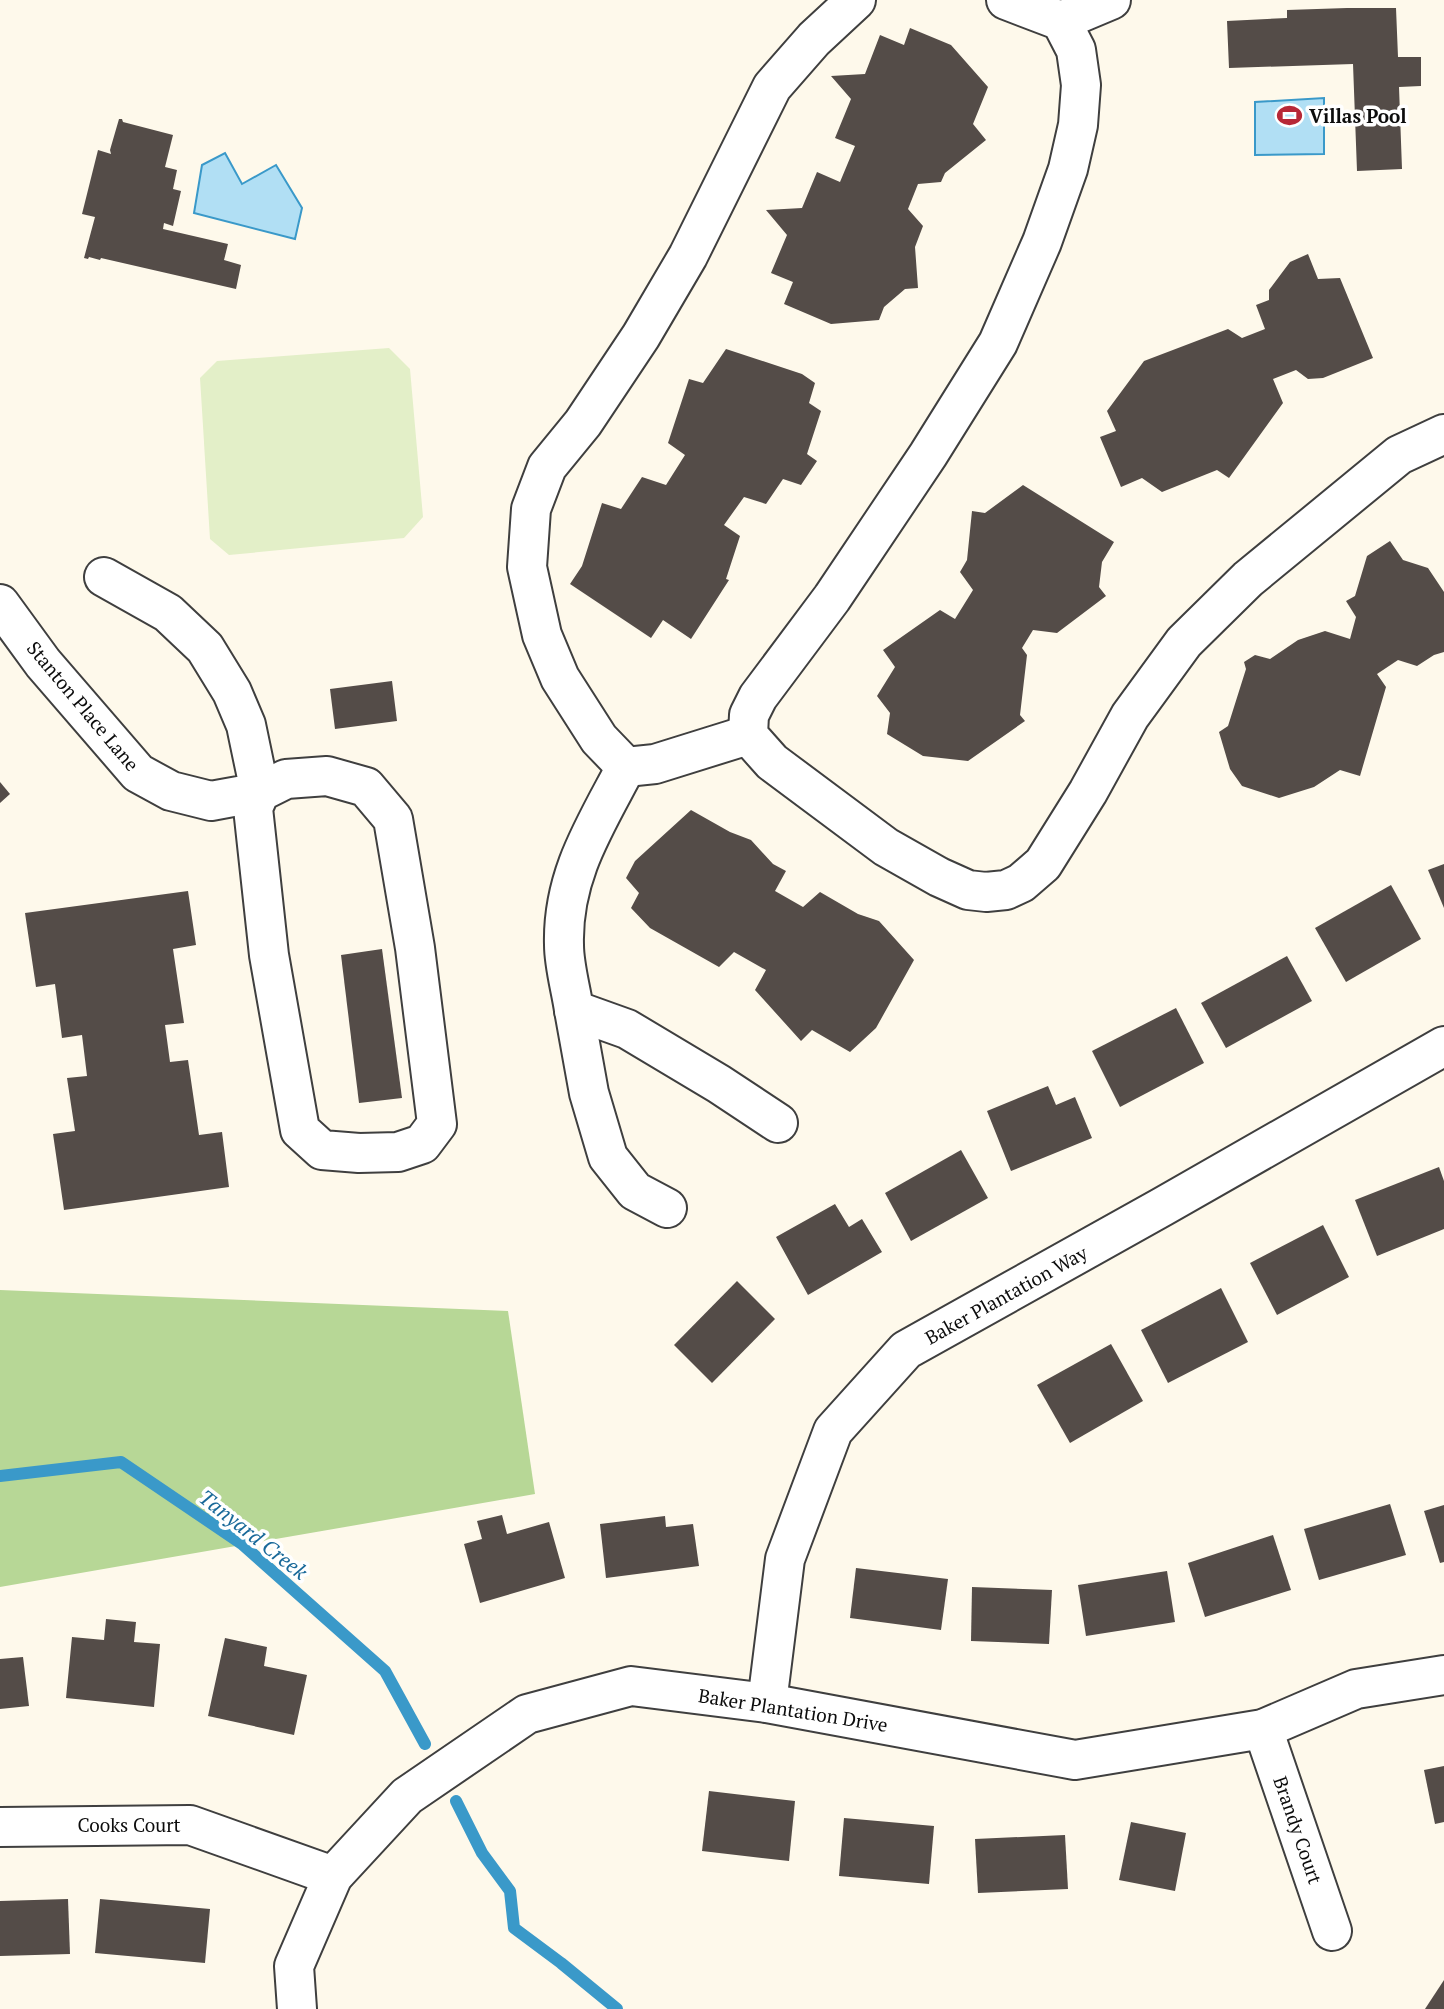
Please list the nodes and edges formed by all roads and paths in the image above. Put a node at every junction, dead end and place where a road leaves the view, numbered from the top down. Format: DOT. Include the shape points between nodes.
graph roads {
  1 [pos="856,0"];
  2 [pos="1006,0"];
  3 [pos="1111,0"];
  4 [pos="1061,22"];
  5 [pos="1444,434"];
  6 [pos="104,577"];
  7 [pos="0,604"];
  8 [pos="748,735"];
  9 [pos="626,767"];
  10 [pos="260,792"];
  11 [pos="574,1010"];
  12 [pos="1444,1046"];
  13 [pos="778,1123"];
  14 [pos="667,1208"];
  15 [pos="1444,1675"];
  16 [pos="767,1703"];
  17 [pos="1263,1729"];
  18 [pos="0,1827"];
  19 [pos="333,1876"];
  20 [pos="1332,1931"];
  21 [pos="297,2009"];
  1 -- 9 [label="street" via="772,87 688,257 605,390 547,467 531,509 527,567 542,635 560,678 598,740"];
  2 -- 4 [label="street"];
  3 -- 4 [label="street"];
  4 -- 8 [label="street" via="1076,50 1081,85 1078,125 1042,243 998,343 839,587 758,697 749,715"];
  5 -- 8 [label="street" via="1399,455 1248,579 1184,642 1130,716 1043,864 1006,890 968,890 886,847 772,762"];
  6 -- 10 [label="street" via="168,612 205,648 246,724"];
  7 -- 10 [label="street, Stanton Place Lane" via="43,663 138,773 171,791 211,801"];
  8 -- 9 [label="street" via="655,764"];
  9 -- 11 [label="street" via="579,857 568,896 564,946"];
  10 -- 10 [label="street, Stanton Place Lane" via="286,779 327,776 366,787 393,820 438,1124 422,1144 398,1152 322,1150 300,1130 268,955 253,808"];
  11 -- 13 [label="street" via="627,1029"];
  11 -- 14 [label="street" via="589,1093 608,1157 635,1191"];
  12 -- 16 [label="street, Baker Plantation Way" via="906,1350 833,1431 785,1559"];
  15 -- 17 [label="street, Baker Plantation Drive" via="1356,1689"];
  16 -- 17 [label="street, Baker Plantation Drive" via="1074,1760"];
  16 -- 19 [label="street, Baker Plantation Drive" via="631,1686 527,1714 407,1796"];
  17 -- 20 [label="street, Brandy Court"];
  18 -- 19 [label="street, Cooks Court" via="190,1825"];
  19 -- 21 [label="street, Baker Plantation Drive" via="294,1966"];
}
